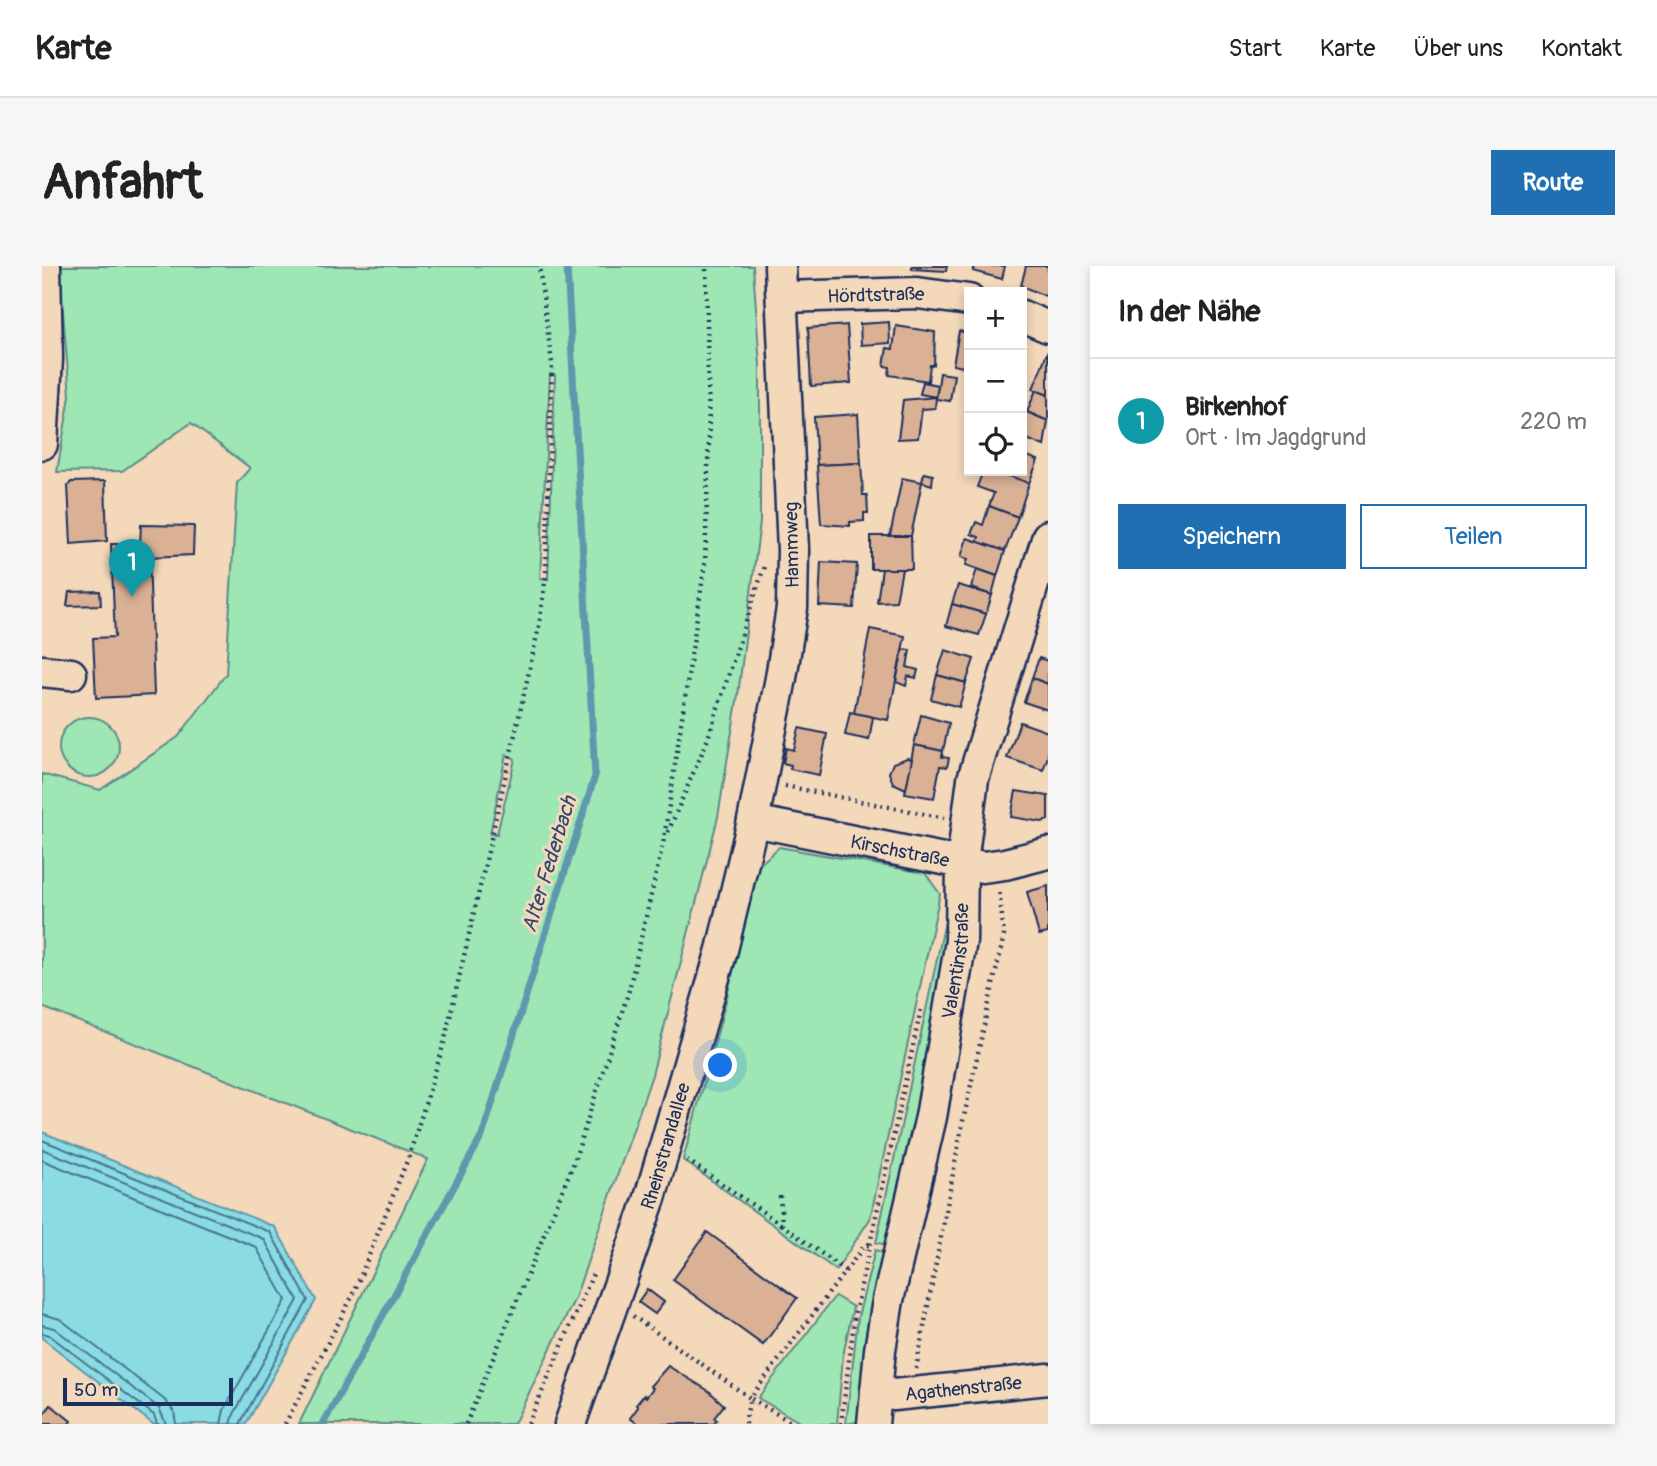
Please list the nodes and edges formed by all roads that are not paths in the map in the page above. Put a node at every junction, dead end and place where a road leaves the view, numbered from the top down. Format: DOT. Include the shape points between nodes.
graph roads {
  1 [pos="46,266"];
  2 [pos="780,266"];
  3 [pos="783,297"];
  4 [pos="964,299"];
  5 [pos="1027,318"];
  6 [pos="45,327"];
  7 [pos="1048,327"];
  8 [pos="42,444"];
  9 [pos="1048,536"];
  10 [pos="753,821"];
  11 [pos="1048,853"];
  12 [pos="962,862"];
  13 [pos="1048,1379"];
  14 [pos="876,1391"];
  15 [pos="570,1424"];
  16 [pos="873,1424"];
  1 -- 6 [label="street"];
  2 -- 3 [label="street, Hammweg"];
  3 -- 4 [label="street, Hördtstraße" via="917,293"];
  3 -- 10 [label="street, Hammweg" via="792,608"];
  5 -- 7 [label="street"];
  6 -- 8 [label="street"];
  9 -- 12 [label="street, Valentinstraße" via="973,779"];
  10 -- 12 [label="street, Kirschstraße"];
  10 -- 15 [label="street, Rheinstrandallee" via="723,950 655,1182"];
  11 -- 12 [label="street, Kirschstraße" via="997,865"];
  12 -- 14 [label="street, Valentinstraße" via="959,954 931,1117 888,1300"];
  13 -- 14 [label="street, Agathenstraße" via="912,1394"];
  14 -- 16 [label="street, Valentinstraße"];
}
